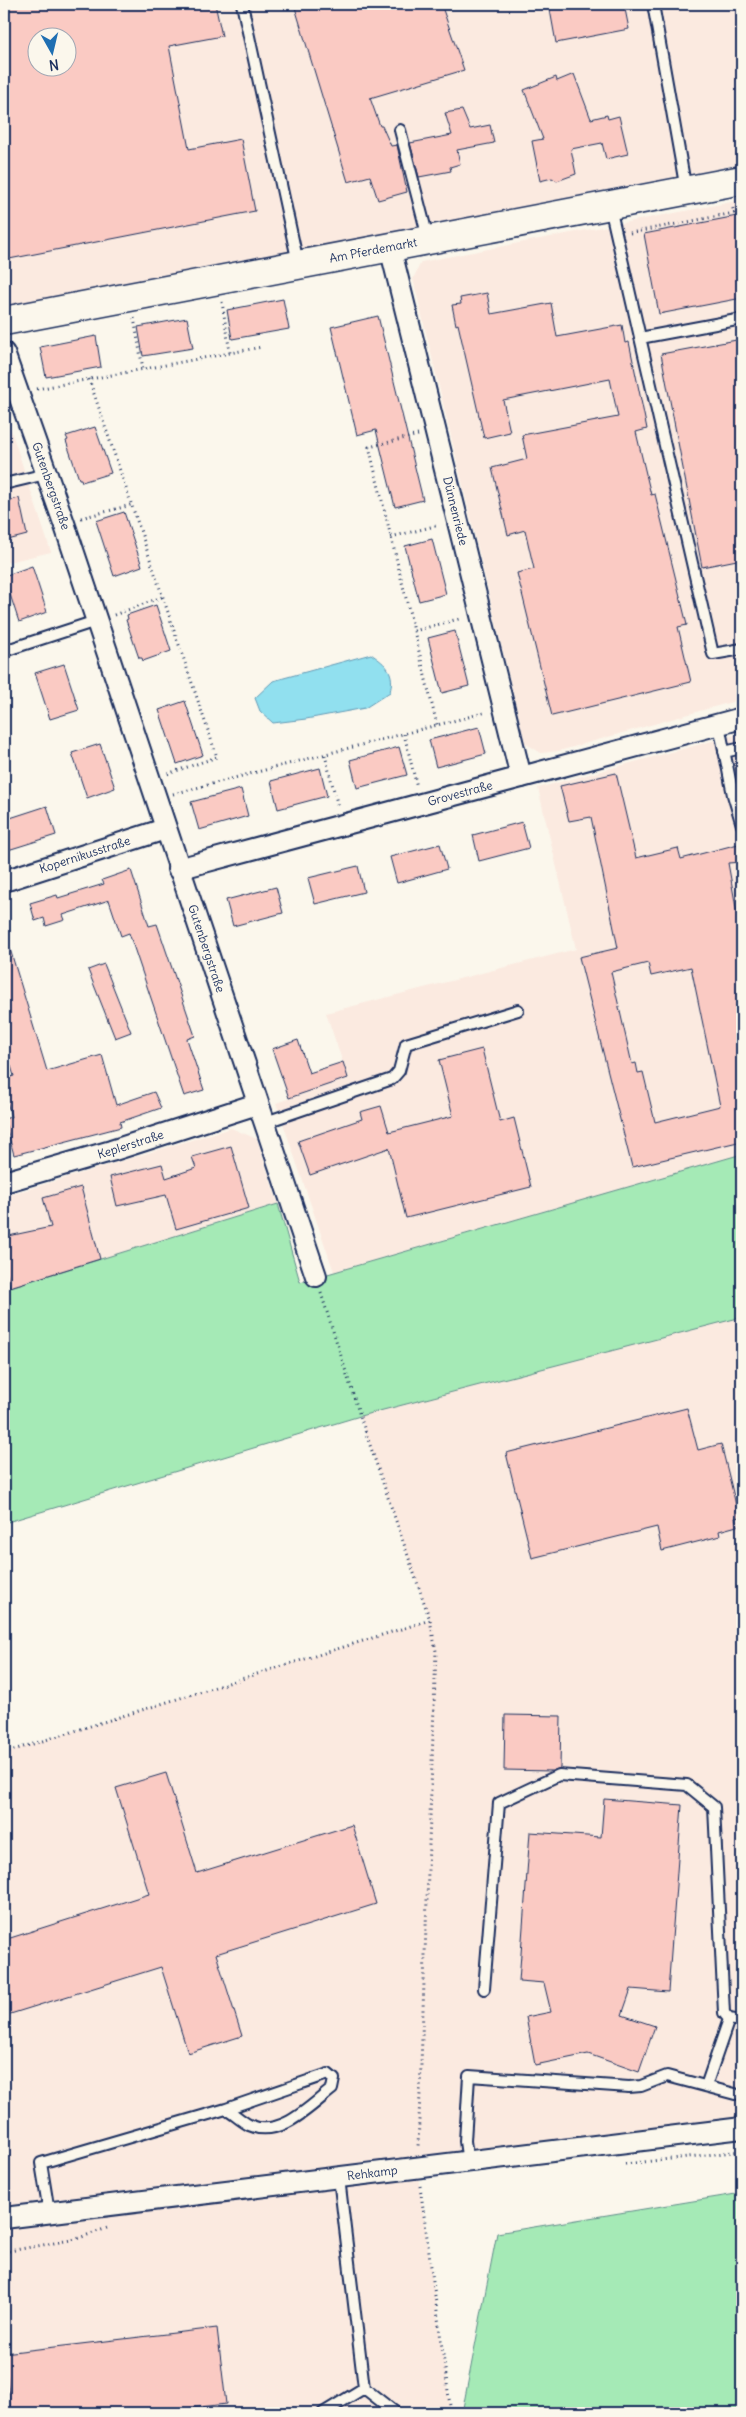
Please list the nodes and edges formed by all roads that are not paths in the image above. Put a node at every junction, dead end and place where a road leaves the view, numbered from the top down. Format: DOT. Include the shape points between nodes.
graph roads {
  1 [pos="242,4"];
  2 [pos="653,4"];
  3 [pos="400,130"];
  4 [pos="735,181"];
  5 [pos="686,190"];
  6 [pos="610,205"];
  7 [pos="428,239"];
  8 [pos="390,246"];
  9 [pos="298,264"];
  10 [pos="742,319"];
  11 [pos="4,321"];
  12 [pos="640,338"];
  13 [pos="4,353"];
  14 [pos="46,474"];
  15 [pos="4,484"];
  16 [pos="96,621"];
  17 [pos="742,649"];
  18 [pos="4,651"];
  19 [pos="742,718"];
  20 [pos="719,725"];
  21 [pos="742,748"];
  22 [pos="724,752"];
  23 [pos="521,777"];
  24 [pos="742,824"];
  25 [pos="165,828"];
  26 [pos="178,870"];
  27 [pos="4,881"];
  28 [pos="518,1010"];
  29 [pos="260,1114"];
  30 [pos="4,1182"];
  31 [pos="316,1276"];
  32 [pos="484,1989"];
  33 [pos="729,2019"];
  34 [pos="742,2020"];
  35 [pos="706,2086"];
  36 [pos="735,2094"];
  37 [pos="226,2109"];
  38 [pos="742,2128"];
  39 [pos="468,2162"];
  40 [pos="339,2178"];
  41 [pos="49,2212"];
  42 [pos="4,2218"];
  43 [pos="364,2388"];
  44 [pos="323,2413"];
  45 [pos="396,2413"];
  1 -- 9 [label="lane"];
  2 -- 5 [label="lane"];
  3 -- 7 [label="lane"];
  4 -- 5 [label="street, Am Pferdemarkt"];
  5 -- 6 [label="street, Am Pferdemarkt"];
  6 -- 7 [label="street, Am Pferdemarkt"];
  6 -- 12 [label="lane"];
  7 -- 8 [label="street, Am Pferdemarkt"];
  8 -- 9 [label="street, Am Pferdemarkt"];
  8 -- 23 [label="street, Dünnenriede"];
  9 -- 11 [label="street, Am Pferdemarkt"];
  10 -- 12 [label="lane"];
  12 -- 17 [label="lane" via="713,654"];
  13 -- 14 [label="street, Gutenbergstraße"];
  14 -- 15 [label="lane"];
  14 -- 16 [label="street, Gutenbergstraße"];
  16 -- 18 [label="lane"];
  16 -- 25 [label="street, Gutenbergstraße"];
  19 -- 20 [label="street, Grovestraße"];
  20 -- 22 [label="lane"];
  20 -- 23 [label="street, Grovestraße"];
  21 -- 22 [label="lane"];
  22 -- 24 [label="lane"];
  23 -- 26 [label="street, Grovestraße"];
  25 -- 26 [label="street, Gutenbergstraße"];
  25 -- 27 [label="street, Kopernikusstraße"];
  26 -- 29 [label="street, Gutenbergstraße"];
  28 -- 29 [label="lane" via="406,1044 399,1071 392,1079"];
  29 -- 30 [label="street, Keplerstraße" via="147,1140"];
  29 -- 31 [label="street, Gutenbergstraße"];
  32 -- 33 [label="lane" via="499,1803 558,1775 688,1785 714,1807 724,2013"];
  33 -- 34 [label="lane"];
  33 -- 35 [label="lane"];
  35 -- 36 [label="lane"];
  35 -- 39 [label="lane" via="667,2076 629,2087 469,2076 465,2141"];
  37 -- 37 [label="lane" via="259,2128 279,2126 292,2120 332,2089 334,2079 328,2074"];
  37 -- 41 [label="lane" via="41,2163"];
  38 -- 39 [label="street, Rehkamp"];
  39 -- 40 [label="street, Rehkamp" via="419,2178"];
  40 -- 41 [label="street, Rehkamp"];
  40 -- 43 [label="lane"];
  41 -- 42 [label="street, Rehkamp"];
  43 -- 44 [label="lane"];
  43 -- 45 [label="lane"];
}
